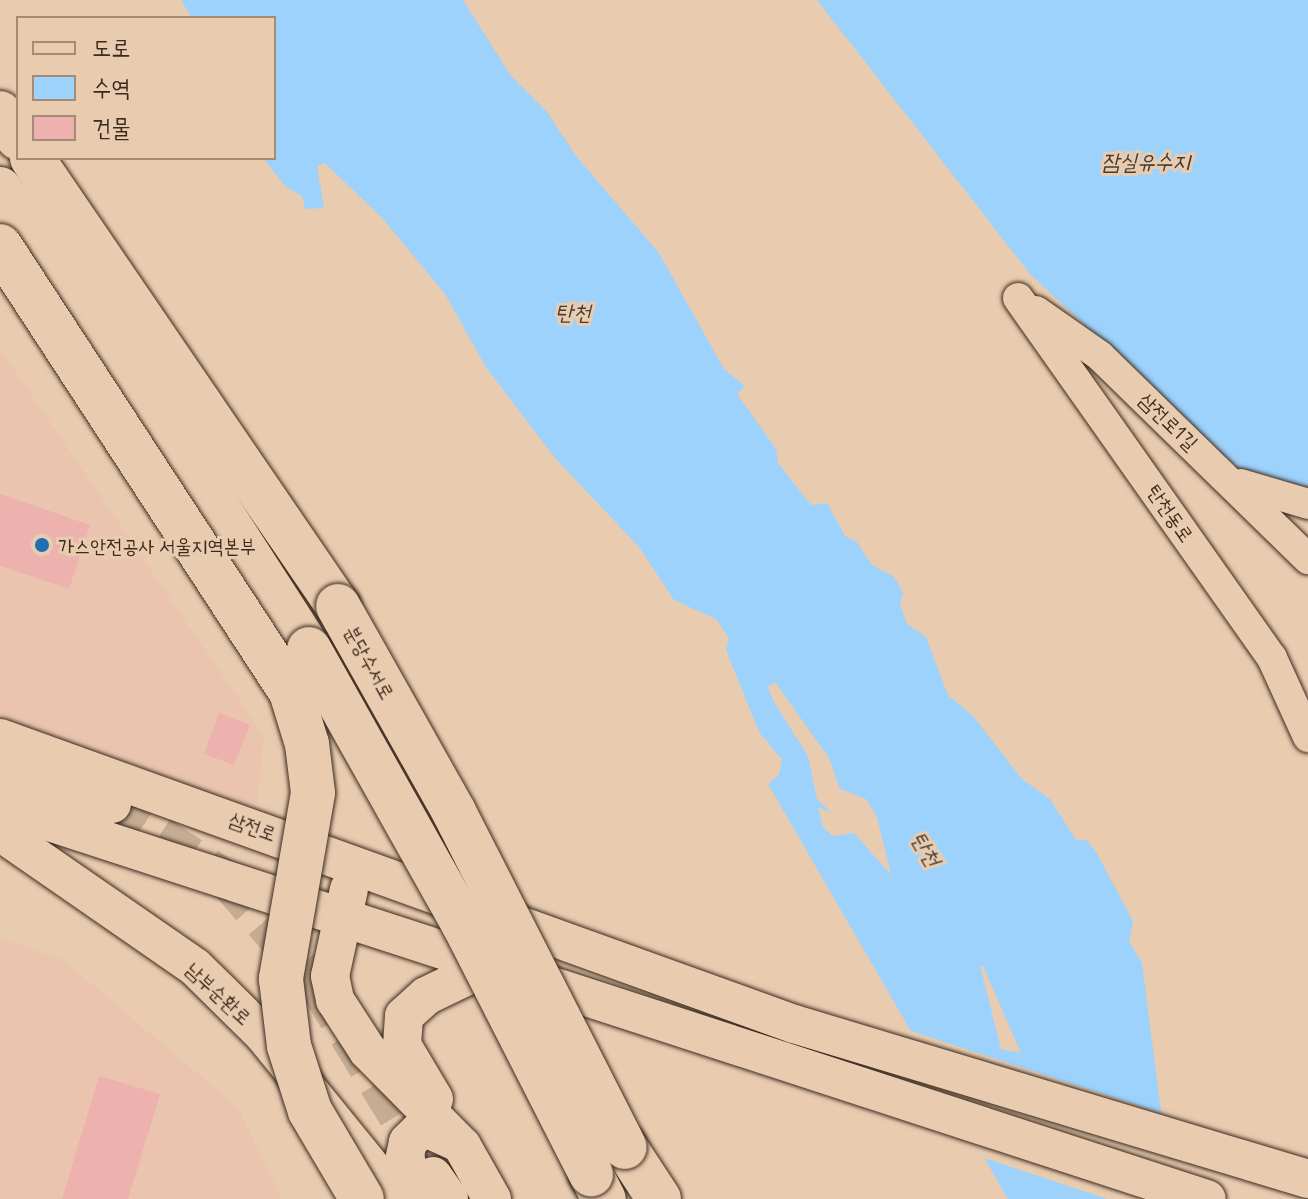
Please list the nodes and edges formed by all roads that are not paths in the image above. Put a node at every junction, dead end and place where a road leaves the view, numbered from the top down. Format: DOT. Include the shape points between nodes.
graph roads {
  1 [pos="0,113"];
  2 [pos="16,135"];
  3 [pos="33,160"];
  4 [pos="0,189"];
  5 [pos="0,246"];
  6 [pos="1018,298"];
  7 [pos="1231,480"];
  8 [pos="1308,504"];
  9 [pos="1308,559"];
  10 [pos="1308,737"];
  11 [pos="0,738"];
  12 [pos="0,767"];
  13 [pos="112,804"];
  14 [pos="0,806"];
  15 [pos="0,832"];
  16 [pos="318,851"];
  17 [pos="355,865"];
  18 [pos="305,902"];
  19 [pos="343,914"];
  20 [pos="498,965"];
  21 [pos="462,1146"];
  22 [pos="625,1147"];
  23 [pos="1308,1179"];
  24 [pos="433,1191"];
  25 [pos="362,1199"];
  26 [pos="397,1199"];
  27 [pos="404,1199"];
  28 [pos="492,1199"];
  29 [pos="604,1199"];
  30 [pos="652,1199"];
  31 [pos="659,1199"];
  32 [pos="1207,1199"];
  1 -- 2 [label="highway"];
  3 -- 22 [label="highway, 분당수서로, bridge" via="338,606 454,812"];
  4 -- 29 [label="highway, bridge" via="148,399 309,649 464,925"];
  5 -- 25 [label="highway, bridge" via="291,692 307,744 313,793 281,979 289,1046 310,1111"];
  6 -- 7 [label="street, 삼전로1길" via="1100,356"];
  6 -- 10 [label="street, 탄천동로" via="1272,658"];
  7 -- 8 [label="street"];
  7 -- 9 [label="street, 삼전로1길"];
  11 -- 16 [label="main road, 삼전로"];
  12 -- 13 [label="main road"];
  14 -- 18 [label="main road"];
  15 -- 26 [label="main road, 남부순환로" via="195,967 263,1034"];
  16 -- 17 [label="main road, 삼전로"];
  16 -- 18 [label="main road"];
  17 -- 19 [label="main road"];
  17 -- 23 [label="main road, 삼전로" via="794,1024"];
  18 -- 19 [label="main road"];
  18 -- 27 [label="main road" via="294,979 304,1025 314,1051"];
  19 -- 20 [label="main road"];
  19 -- 21 [label="main road" via="330,976 335,1000 368,1051"];
  20 -- 21 [label="main road" via="426,996 404,1016 400,1028 402,1045"];
  20 -- 32 [label="main road"];
  21 -- 24 [label="main road" via="433,1127 417,1131 405,1156"];
  21 -- 28 [label="main road"];
  22 -- 30 [label="highway, 분당수서로"];
  22 -- 31 [label="highway"];
}
